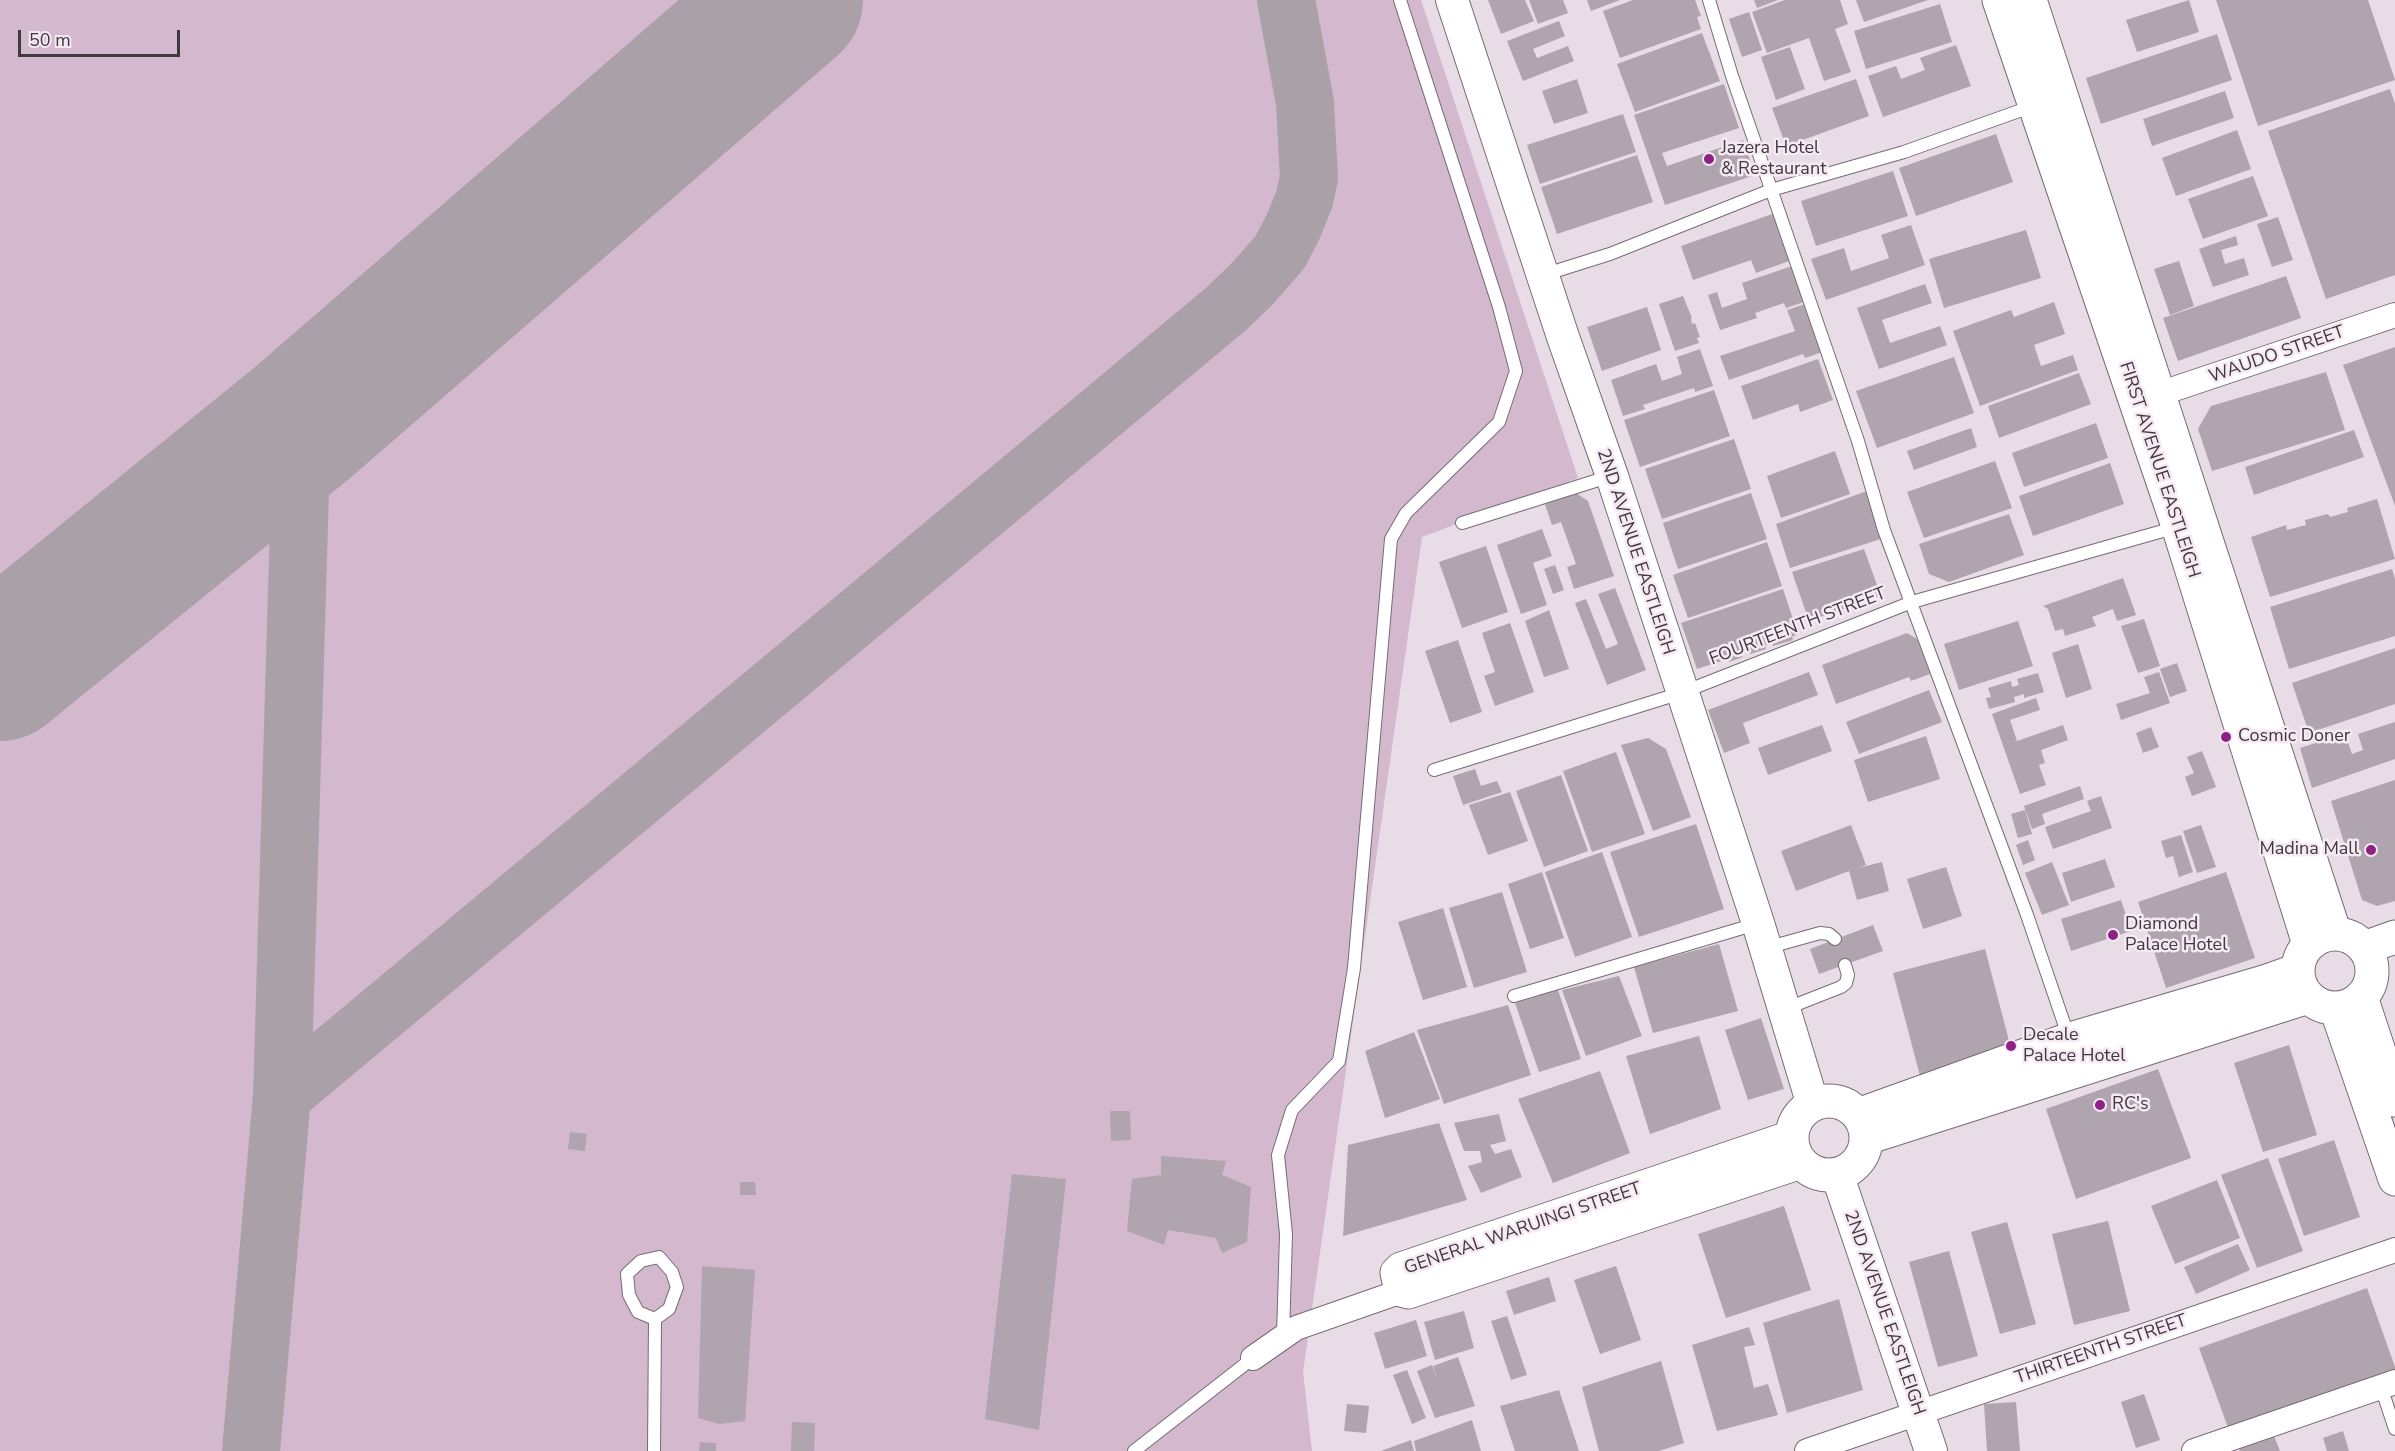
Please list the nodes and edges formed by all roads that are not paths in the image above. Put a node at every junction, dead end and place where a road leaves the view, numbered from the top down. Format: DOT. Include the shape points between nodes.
graph roads {
  1 [pos="1400,0"];
  2 [pos="1452,0"];
  3 [pos="1709,0"];
  4 [pos="1999,0"];
  5 [pos="2030,0"];
  6 [pos="2034,105"];
  7 [pos="1771,190"];
  8 [pos="1543,275"];
  9 [pos="2395,315"];
  10 [pos="2159,394"];
  11 [pos="1612,476"];
  12 [pos="1462,523"];
  13 [pos="2178,526"];
  14 [pos="1912,602"];
  15 [pos="1681,693"];
  16 [pos="1434,770"];
  17 [pos="1761,936"];
  18 [pos="2395,937"];
  19 [pos="1835,939"];
  20 [pos="1845,965"];
  21 [pos="2342,973"];
  22 [pos="1514,996"];
  23 [pos="1784,1009"];
  24 [pos="2070,1040"];
  25 [pos="2395,1100"];
  26 [pos="1813,1105"];
  27 [pos="1862,1127"];
  28 [pos="1796,1150"];
  29 [pos="1837,1174"];
  30 [pos="2395,1179"];
  31 [pos="2395,1250"];
  32 [pos="1402,1291"];
  33 [pos="655,1319"];
  34 [pos="1283,1337"];
  35 [pos="1253,1358"];
  36 [pos="2388,1385"];
  37 [pos="1918,1413"];
  38 [pos="2395,1429"];
  39 [pos="654,1451"];
  40 [pos="1134,1451"];
  41 [pos="1807,1451"];
  42 [pos="1931,1451"];
  43 [pos="2194,1451"];
  1 -- 34 [label="lane" via="1516,371 1500,422 1406,513 1391,538 1354,968 1339,1061 1292,1110 1278,1155 1286,1234"];
  2 -- 8 [label="street, 2ND AVENUE EASTLEIGH"];
  3 -- 7 [label="lane"];
  4 -- 6 [label="main road, FIRST AVENUE EASTLEIGH"];
  5 -- 10 [label="main road, FIRST AVENUE EASTLEIGH"];
  6 -- 7 [label="lane" via="1904,152"];
  6 -- 13 [label="main road, FIRST AVENUE EASTLEIGH"];
  7 -- 8 [label="lane" via="1610,254"];
  7 -- 14 [label="lane" via="1858,441 1884,530"];
  8 -- 11 [label="street, 2ND AVENUE EASTLEIGH"];
  9 -- 10 [label="street, WAUDO STREET"];
  10 -- 21 [label="main road, FIRST AVENUE EASTLEIGH"];
  11 -- 12 [label="lane"];
  11 -- 15 [label="street, 2ND AVENUE EASTLEIGH"];
  13 -- 14 [label="lane, FOURTEENTH STREET"];
  13 -- 21 [label="main road, FIRST AVENUE EASTLEIGH"];
  14 -- 15 [label="lane, FOURTEENTH STREET"];
  14 -- 24 [label="lane"];
  15 -- 16 [label="lane, FOURTEENTH STREET"];
  15 -- 17 [label="street, 2ND AVENUE EASTLEIGH"];
  17 -- 19 [label="lane" via="1820,933"];
  17 -- 22 [label="lane"];
  17 -- 23 [label="street, 2ND AVENUE EASTLEIGH"];
  18 -- 21 [label="main road"];
  20 -- 23 [label="lane" via="1846,983"];
  21 -- 24 [label="main road" via="2267,981"];
  21 -- 25 [label="main road"];
  21 -- 27 [label="main road"];
  21 -- 30 [label="main road"];
  23 -- 26 [label="street, 2ND AVENUE EASTLEIGH"];
  24 -- 27 [label="main road"];
  26 -- 27 [label="main road" via="1825,1101 1849,1107"];
  26 -- 28 [label="main road" via="1798,1118"];
  27 -- 29 [label="main road" via="1864,1150 1858,1161"];
  28 -- 29 [label="main road" via="1817,1173"];
  28 -- 32 [label="main road, GENERAL WARUINGI STREET" via="1401,1269 1397,1273"];
  29 -- 37 [label="street, 2ND AVENUE EASTLEIGH"];
  31 -- 37 [label="street, THIRTEENTH STREET"];
  32 -- 34 [label="street" via="1296,1328"];
  33 -- 33 [label="lane" via="669,1308 677,1287 672,1272 659,1257 640,1261 627,1274 629,1295 638,1312"];
  33 -- 39 [label="lane"];
  34 -- 35 [label="street"];
  35 -- 40 [label="lane"];
  36 -- 38 [label="lane"];
  36 -- 43 [label="street"];
  37 -- 41 [label="street, THIRTEENTH STREET"];
  37 -- 42 [label="street, 2ND AVENUE EASTLEIGH"];
}
